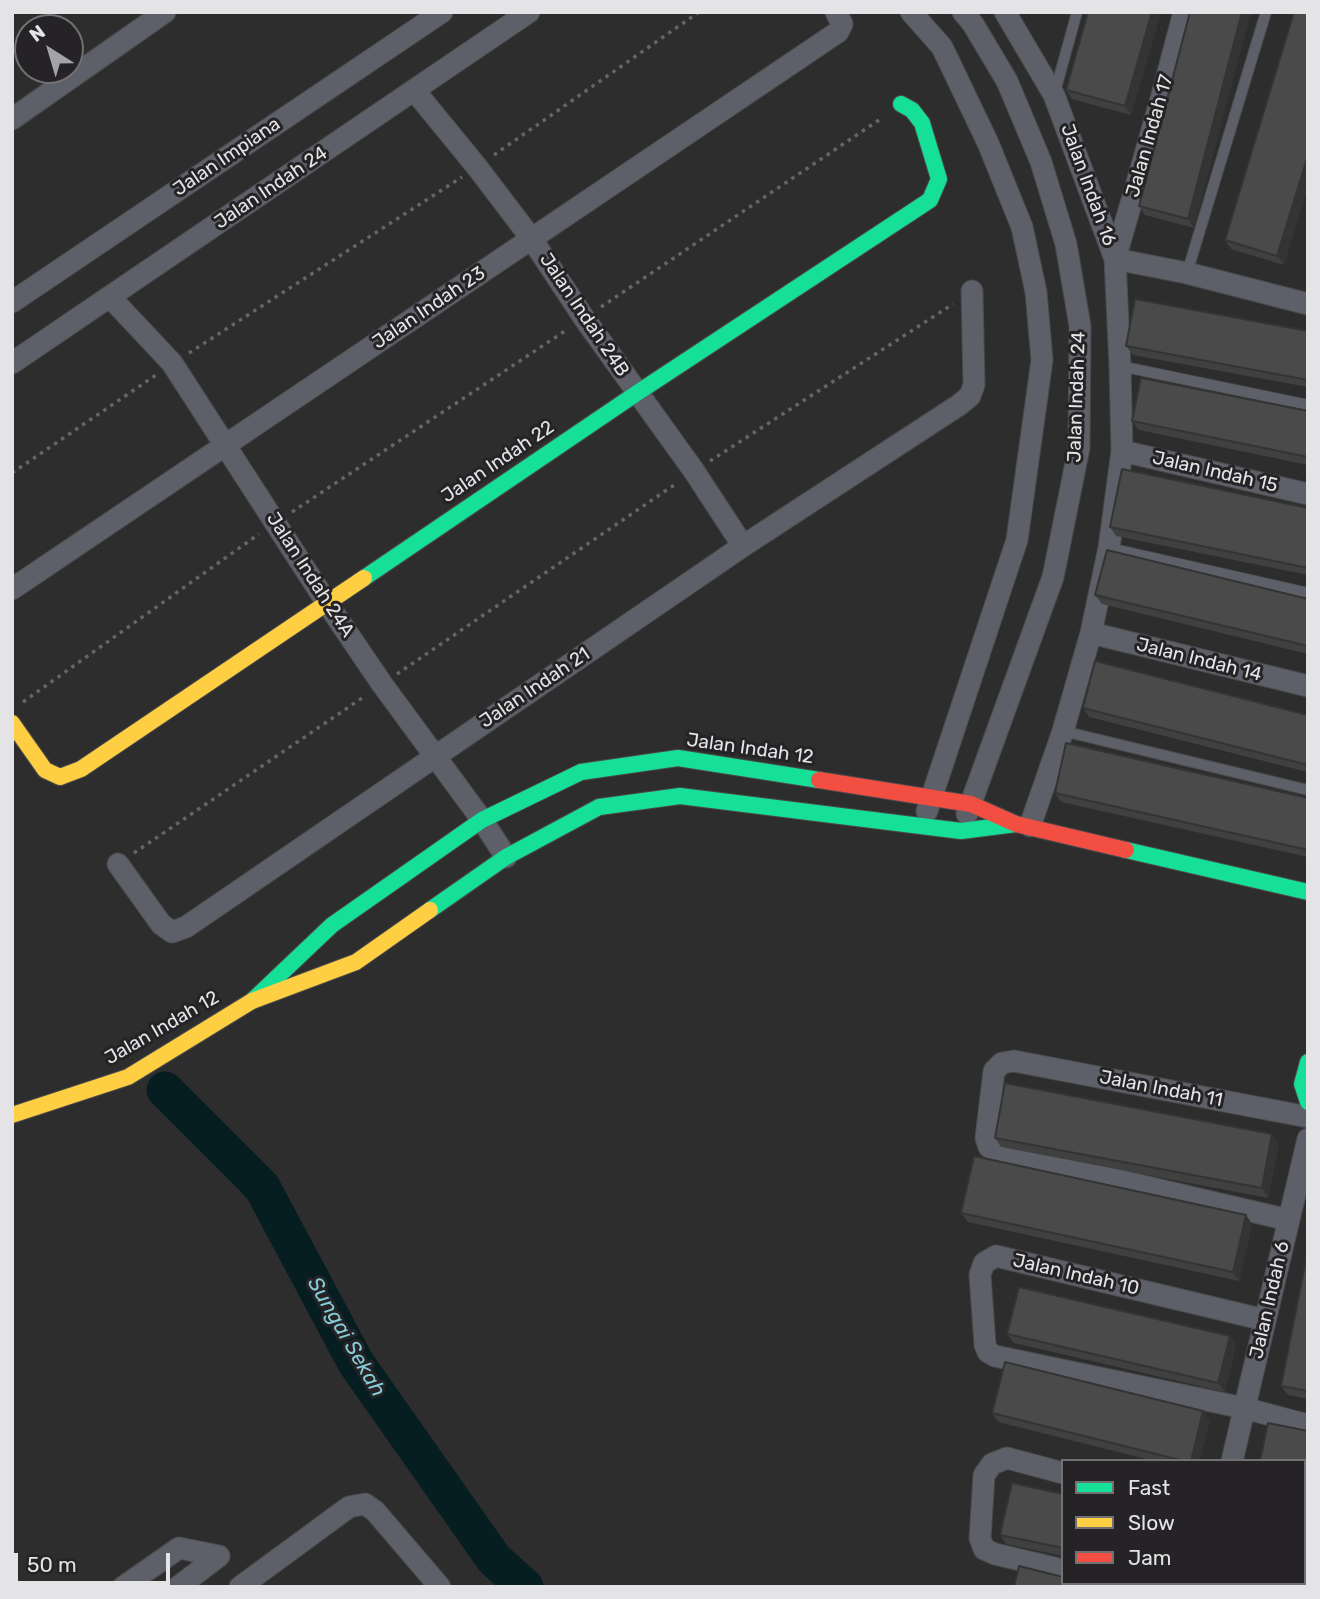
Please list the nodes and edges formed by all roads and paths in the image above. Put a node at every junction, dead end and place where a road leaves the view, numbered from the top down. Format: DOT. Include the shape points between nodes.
graph roads {
  1 [pos="165,12"];
  2 [pos="442,12"];
  3 [pos="529,12"];
  4 [pos="699,12"];
  5 [pos="911,12"];
  6 [pos="963,12"];
  7 [pos="1005,12"];
  8 [pos="1077,12"];
  9 [pos="1184,12"];
  10 [pos="1266,12"];
  11 [pos="839,18"];
  12 [pos="414,90"];
  13 [pos="1054,95"];
  14 [pos="901,104"];
  15 [pos="12,119"];
  16 [pos="477,167"];
  17 [pos="531,238"];
  18 [pos="1115,259"];
  19 [pos="1186,273"];
  20 [pos="972,291"];
  21 [pos="110,297"];
  22 [pos="1307,300"];
  23 [pos="12,302"];
  24 [pos="584,318"];
  25 [pos="12,363"];
  26 [pos="172,363"];
  27 [pos="1120,366"];
  28 [pos="637,393"];
  29 [pos="1308,405"];
  30 [pos="225,445"];
  31 [pos="1122,451"];
  32 [pos="694,471"];
  33 [pos="12,473"];
  34 [pos="1308,494"];
  35 [pos="275,523"];
  36 [pos="743,546"];
  37 [pos="1110,548"];
  38 [pos="12,589"];
  39 [pos="1308,593"];
  40 [pos="327,603"];
  41 [pos="1091,633"];
  42 [pos="383,684"];
  43 [pos="1308,686"];
  44 [pos="12,709"];
  45 [pos="12,723"];
  46 [pos="1063,730"];
  47 [pos="435,757"];
  48 [pos="1308,790"];
  49 [pos="932,798"];
  50 [pos="971,804"];
  51 [pos="482,820"];
  52 [pos="1023,825"];
  53 [pos="922,826"];
  54 [pos="961,831"];
  55 [pos="506,857"];
  56 [pos="118,864"];
  57 [pos="1308,892"];
  58 [pos="252,1001"];
  59 [pos="1308,1062"];
  60 [pos="1308,1102"];
  61 [pos="12,1115"];
  62 [pos="1308,1117"];
  63 [pos="1308,1139"];
  64 [pos="1289,1220"];
  65 [pos="1265,1320"];
  66 [pos="1244,1408"];
  67 [pos="1308,1425"];
  68 [pos="1232,1459"];
  69 [pos="1061,1473"];
  70 [pos="219,1556"];
  71 [pos="1061,1570"];
  72 [pos="123,1587"];
  73 [pos="178,1587"];
  74 [pos="239,1587"];
  75 [pos="440,1587"];
  1 -- 15 [label="street"];
  2 -- 23 [label="street, Jalan Impiana"];
  3 -- 12 [label="street, Jalan Indah 24"];
  4 -- 16 [label="path"];
  5 -- 49 [label="street, Jalan Indah 24" via="942,47 1022,227 1036,292 1042,360 1017,541"];
  6 -- 50 [label="street, Jalan Indah 24" via="1007,81 1041,162 1066,244 1080,326 1079,448 1054,577"];
  7 -- 13 [label="street, Jalan Indah 16"];
  8 -- 13 [label="lane"];
  9 -- 18 [label="street, Jalan Indah 17"];
  10 -- 19 [label="lane"];
  11 -- 17 [label="street, Jalan Indah 23" via="838,32"];
  12 -- 16 [label="street, Jalan Indah 24B"];
  12 -- 21 [label="street, Jalan Indah 24"];
  13 -- 18 [label="street, Jalan Indah 16"];
  14 -- 24 [label="path"];
  14 -- 28 [label="street, Jalan Indah 22" via="922,123 939,179 930,200"];
  16 -- 17 [label="street, Jalan Indah 24B"];
  16 -- 26 [label="path"];
  17 -- 24 [label="street, Jalan Indah 24B"];
  17 -- 30 [label="street, Jalan Indah 23"];
  18 -- 19 [label="street, Jalan Indah 16"];
  18 -- 27 [label="street"];
  19 -- 22 [label="street, Jalan Indah 16"];
  20 -- 32 [label="path"];
  20 -- 36 [label="street, Jalan Indah 21" via="974,385 970,396"];
  21 -- 25 [label="street, Jalan Indah 24"];
  21 -- 26 [label="street, Jalan Indah 24A"];
  24 -- 28 [label="street, Jalan Indah 24B"];
  24 -- 35 [label="path"];
  26 -- 30 [label="street, Jalan Indah 24A"];
  26 -- 33 [label="path"];
  27 -- 29 [label="lane"];
  27 -- 31 [label="street"];
  28 -- 32 [label="street, Jalan Indah 24B"];
  28 -- 40 [label="street, Jalan Indah 22"];
  30 -- 35 [label="street, Jalan Indah 24A"];
  30 -- 38 [label="street, Jalan Indah 23"];
  31 -- 34 [label="street, Jalan Indah 15"];
  31 -- 37 [label="street"];
  32 -- 36 [label="street, Jalan Indah 24B"];
  32 -- 42 [label="path"];
  35 -- 40 [label="street, Jalan Indah 24A"];
  35 -- 44 [label="path"];
  36 -- 47 [label="street, Jalan Indah 21"];
  37 -- 39 [label="lane"];
  37 -- 41 [label="street"];
  40 -- 42 [label="street, Jalan Indah 24A"];
  40 -- 45 [label="street, Jalan Indah 22" via="81,769 60,777 45,770"];
  41 -- 43 [label="street, Jalan Indah 14"];
  41 -- 46 [label="street"];
  42 -- 47 [label="street, Jalan Indah 24A"];
  42 -- 56 [label="path"];
  46 -- 48 [label="lane"];
  46 -- 52 [label="street"];
  47 -- 51 [label="street, Jalan Indah 24A"];
  47 -- 56 [label="street, Jalan Indah 21" via="186,928 172,932 161,924"];
  49 -- 50 [label="street, Jalan Indah 12"];
  49 -- 51 [label="street, Jalan Indah 12" via="678,758 581,772"];
  49 -- 53 [label="street, Jalan Indah 24"];
  50 -- 52 [label="street, Jalan Indah 12"];
  50 -- 54 [label="street, Jalan Indah 24"];
  51 -- 55 [label="street, Jalan Indah 24A"];
  51 -- 58 [label="street, Jalan Indah 12" via="332,925"];
  52 -- 54 [label="street, Jalan Indah 12"];
  52 -- 57 [label="street, Jalan Indah 12"];
  53 -- 54 [label="street, Jalan Indah 12"];
  53 -- 55 [label="street, Jalan Indah 12" via="680,796 599,807"];
  55 -- 58 [label="street, Jalan Indah 12" via="356,962"];
  58 -- 61 [label="street, Jalan Indah 12" via="128,1077"];
  59 -- 60 [label="street" via="1302,1084"];
  62 -- 64 [label="street, Jalan Indah 11" via="1014,1061 1002,1062 994,1071 986,1138 997,1152"];
  63 -- 64 [label="street, Jalan Indah 6"];
  64 -- 65 [label="street, Jalan Indah 6"];
  65 -- 66 [label="street, Jalan Indah 6"];
  65 -- 66 [label="street, Jalan Indah 10" via="996,1256 984,1263 980,1275 985,1345 995,1356"];
  66 -- 67 [label="street"];
  66 -- 68 [label="street, Jalan Indah 6"];
  69 -- 71 [label="street" via="1007,1458 992,1464 984,1475 980,1538 984,1549 995,1554"];
  70 -- 72 [label="street" via="179,1548"];
  70 -- 73 [label="street"];
  70 -- 74 [label="street"];
  74 -- 75 [label="street" via="349,1507 365,1504"];
}
